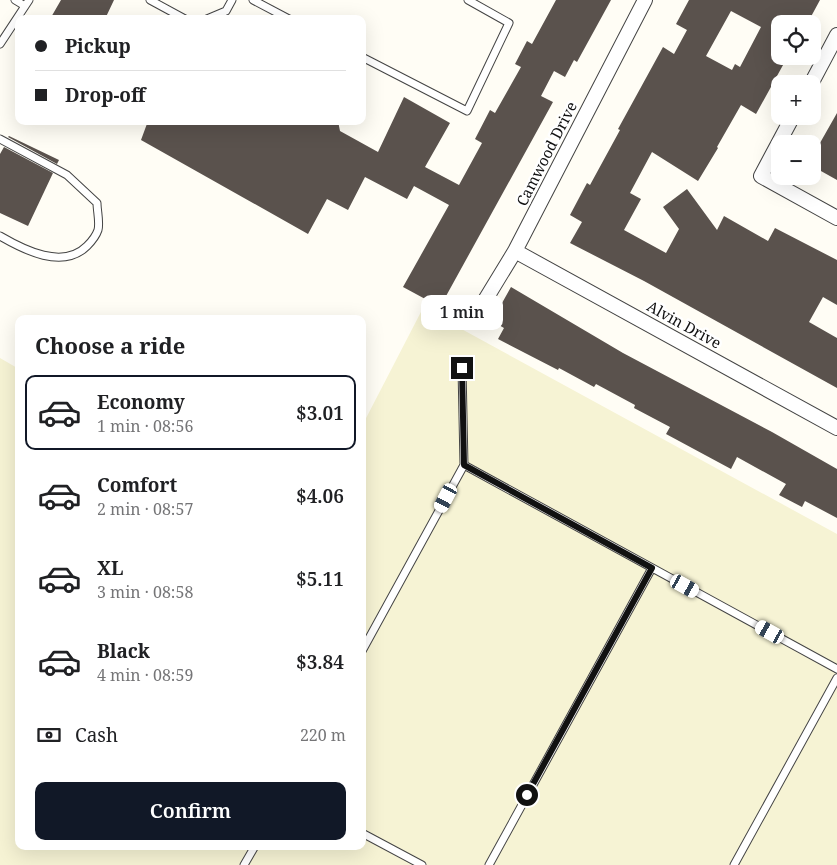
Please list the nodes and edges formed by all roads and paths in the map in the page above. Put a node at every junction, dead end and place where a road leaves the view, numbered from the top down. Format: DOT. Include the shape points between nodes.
graph roads {
  1 [pos="15,0"];
  2 [pos="150,0"];
  3 [pos="232,0"];
  4 [pos="253,0"];
  5 [pos="468,0"];
  6 [pos="645,0"];
  7 [pos="27,3"];
  8 [pos="19,15"];
  9 [pos="178,15"];
  10 [pos="216,15"];
  11 [pos="281,15"];
  12 [pos="15,21"];
  13 [pos="837,35"];
  14 [pos="0,44"];
  15 [pos="366,59"];
  16 [pos="816,75"];
  17 [pos="788,125"];
  18 [pos="0,139"];
  19 [pos="837,218"];
  20 [pos="0,236"];
  21 [pos="515,251"];
  22 [pos="473,320"];
  23 [pos="462,368"];
  24 [pos="837,428"];
  25 [pos="464,465"];
  26 [pos="652,568"];
  27 [pos="366,644"];
  28 [pos="837,669"];
  29 [pos="837,678"];
  30 [pos="366,835"];
  31 [pos="253,850"];
  32 [pos="244,865"];
  33 [pos="422,865"];
  34 [pos="489,865"];
  35 [pos="734,865"];
  1 -- 7 [label="lane"];
  2 -- 9 [label="lane"];
  3 -- 10 [label="lane" via="226,11"];
  4 -- 11 [label="lane"];
  5 -- 15 [label="lane" via="509,23 467,111"];
  6 -- 21 [label="street, Camwood Drive"];
  7 -- 8 [label="lane"];
  12 -- 14 [label="lane"];
  13 -- 16 [label="street"];
  17 -- 19 [label="street" via="761,176"];
  18 -- 20 [label="lane" via="67,175 84,190 96,202 98,230 81,252 64,256 45,256 20,248"];
  21 -- 22 [label="street, Camwood Drive"];
  21 -- 24 [label="street, Alvin Drive"];
  23 -- 25 [label="lane"];
  25 -- 26 [label="lane"];
  25 -- 27 [label="lane"];
  26 -- 28 [label="lane"];
  26 -- 34 [label="lane"];
  29 -- 35 [label="lane"];
  30 -- 33 [label="lane"];
  31 -- 32 [label="lane"];
}
